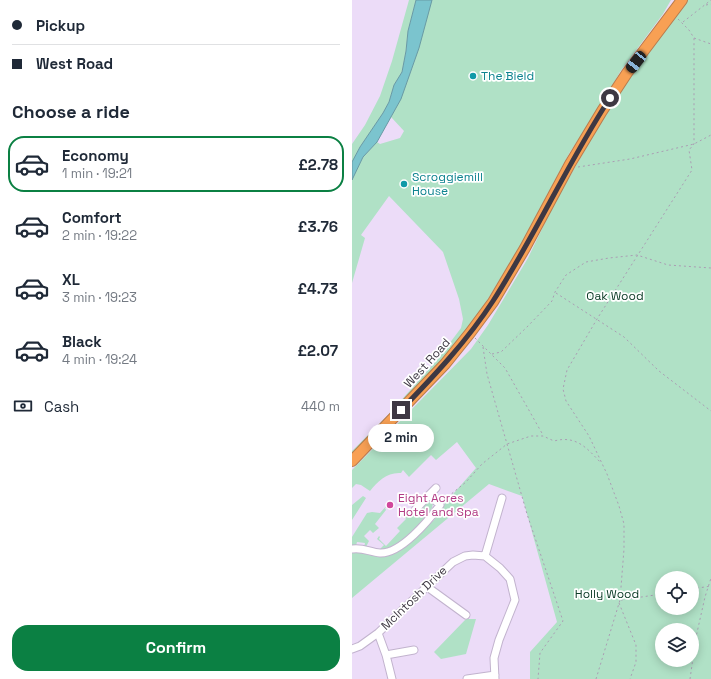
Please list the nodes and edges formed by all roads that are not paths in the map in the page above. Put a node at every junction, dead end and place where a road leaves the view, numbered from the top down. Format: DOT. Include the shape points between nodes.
graph roads {
  1 [pos="682,0"];
  2 [pos="352,461"];
  3 [pos="436,488"];
  4 [pos="429,495"];
  5 [pos="502,498"];
  6 [pos="415,510"];
  7 [pos="352,549"];
  8 [pos="485,556"];
  9 [pos="426,586"];
  10 [pos="466,615"];
  11 [pos="378,633"];
  12 [pos="352,649"];
  13 [pos="414,650"];
  14 [pos="386,655"];
  15 [pos="495,677"];
  16 [pos="392,679"];
  17 [pos="467,679"];
  1 -- 2 [label="highway, West Road" via="602,111 567,168 493,302 445,364"];
  3 -- 4 [label="street"];
  4 -- 6 [label="street"];
  4 -- 7 [label="street" via="441,503 428,521 414,534 394,548 382,552"];
  5 -- 8 [label="street"];
  8 -- 9 [label="street, McIntosh Drive" via="465,556 452,562"];
  8 -- 15 [label="street" via="510,579 516,600 494,658"];
  9 -- 10 [label="street"];
  9 -- 11 [label="street, McIntosh Drive"];
  11 -- 12 [label="street, McIntosh Drive"];
  11 -- 14 [label="street"];
  13 -- 14 [label="street"];
  14 -- 16 [label="street"];
  15 -- 17 [label="street"];
}
